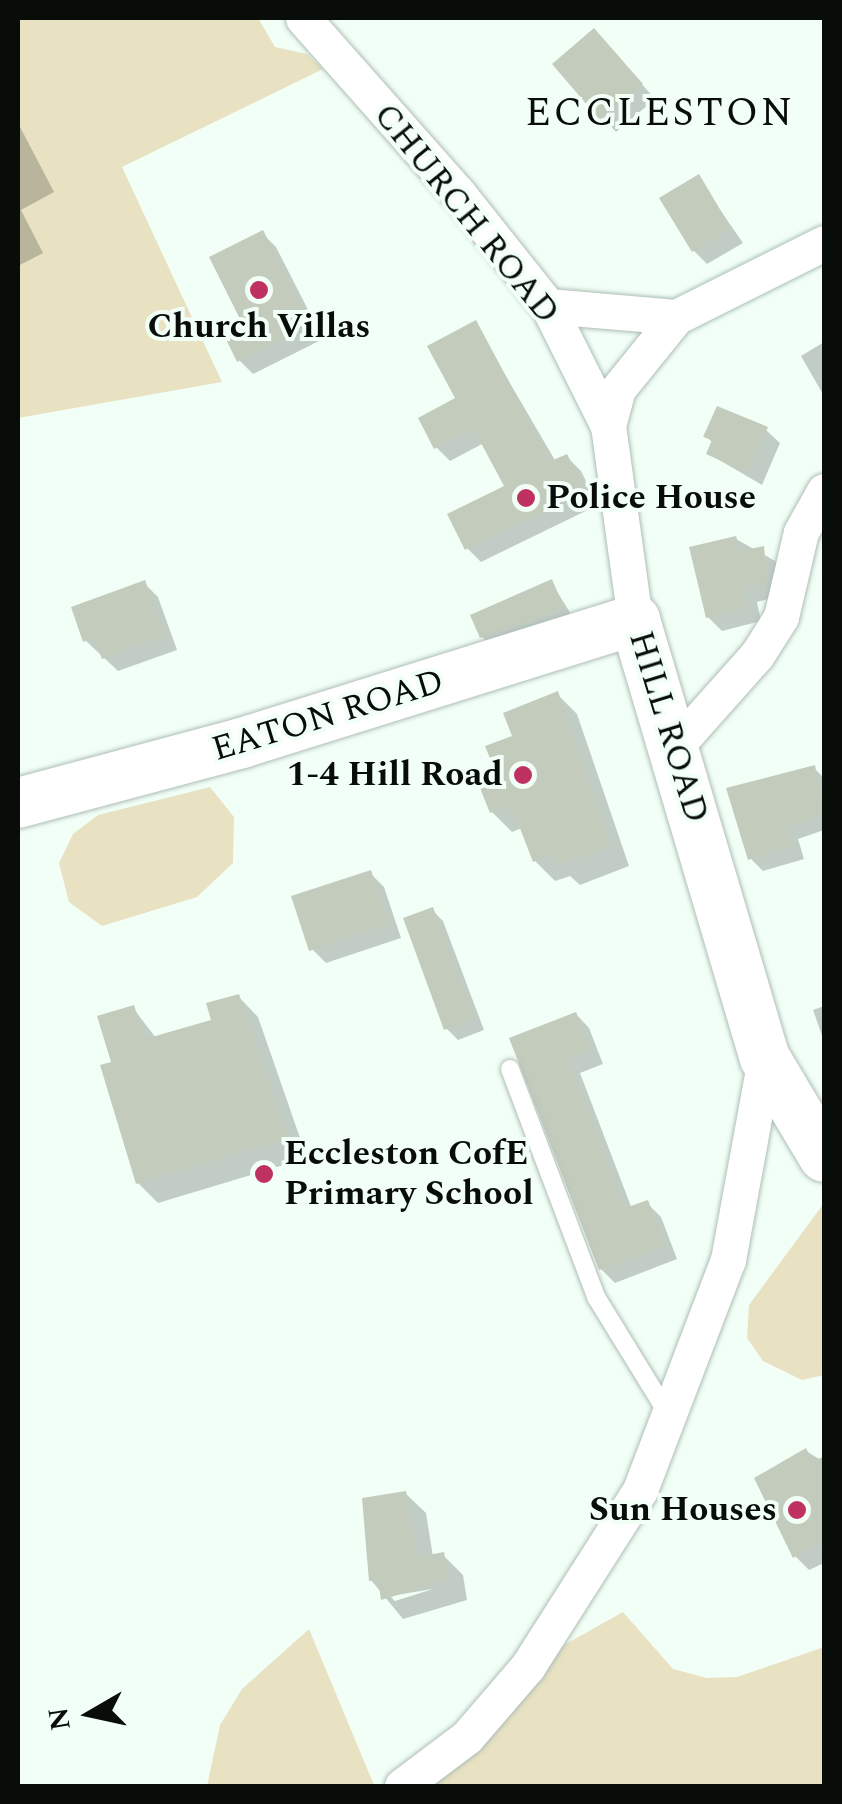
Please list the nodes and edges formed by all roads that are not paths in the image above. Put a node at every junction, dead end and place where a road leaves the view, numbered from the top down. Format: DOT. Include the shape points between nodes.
graph roads {
  1 [pos="302,18"];
  2 [pos="824,243"];
  3 [pos="548,306"];
  4 [pos="676,317"];
  5 [pos="608,426"];
  6 [pos="824,491"];
  7 [pos="635,620"];
  8 [pos="674,748"];
  9 [pos="18,804"];
  10 [pos="766,1058"];
  11 [pos="510,1069"];
  12 [pos="824,1157"];
  13 [pos="671,1418"];
  14 [pos="402,1786"];
  1 -- 3 [label="street, CHURCH ROAD"];
  2 -- 4 [label="street"];
  3 -- 4 [label="street"];
  3 -- 5 [label="street, CHURCH ROAD"];
  4 -- 5 [label="street" via="618,389"];
  5 -- 7 [label="street, HILL ROAD"];
  6 -- 8 [label="street" via="801,532 781,617 757,655"];
  7 -- 8 [label="street, HILL ROAD"];
  7 -- 9 [label="street, EATON ROAD" via="242,743"];
  8 -- 10 [label="street, HILL ROAD"];
  10 -- 12 [label="street, HILL ROAD"];
  10 -- 13 [label="street" via="728,1260"];
  11 -- 13 [label="lane" via="596,1296"];
  13 -- 14 [label="street" via="640,1490 528,1666 467,1737"];
}
